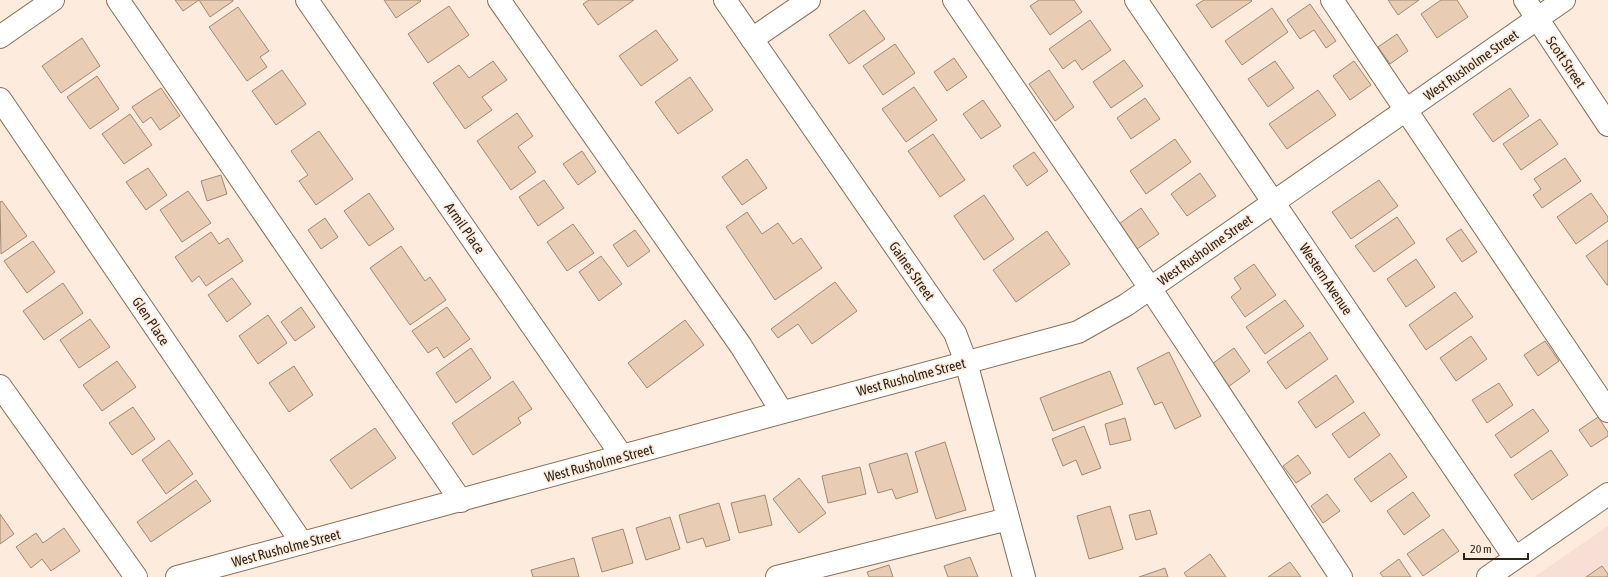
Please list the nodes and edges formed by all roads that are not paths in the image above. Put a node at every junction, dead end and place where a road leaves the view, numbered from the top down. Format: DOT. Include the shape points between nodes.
graph roads {
  1 [pos="53,0"];
  2 [pos="118,0"];
  3 [pos="307,0"];
  4 [pos="499,0"];
  5 [pos="725,0"];
  6 [pos="809,0"];
  7 [pos="954,0"];
  8 [pos="1136,0"];
  9 [pos="1332,0"];
  10 [pos="1525,0"];
  11 [pos="1564,0"];
  12 [pos="1537,19"];
  13 [pos="0,37"];
  14 [pos="752,39"];
  15 [pos="0,99"];
  16 [pos="1407,110"];
  17 [pos="1608,125"];
  18 [pos="1274,203"];
  19 [pos="1150,288"];
  20 [pos="966,362"];
  21 [pos="0,386"];
  22 [pos="1608,411"];
  23 [pos="782,412"];
  24 [pos="622,456"];
  25 [pos="1608,494"];
  26 [pos="462,501"];
  27 [pos="1008,519"];
  28 [pos="302,543"];
  29 [pos="1515,558"];
  30 [pos="136,577"];
  31 [pos="177,577"];
  32 [pos="777,577"];
  33 [pos="1024,577"];
  34 [pos="1341,577"];
  35 [pos="1488,577"];
  1 -- 13 [label="street"];
  2 -- 26 [label="street"];
  3 -- 24 [label="street, Armil Place"];
  4 -- 23 [label="street" via="741,346"];
  5 -- 14 [label="street, Gaines Street"];
  6 -- 14 [label="street"];
  7 -- 19 [label="street"];
  8 -- 18 [label="street, Western Avenue"];
  9 -- 16 [label="street"];
  10 -- 12 [label="street, Scott Street"];
  11 -- 12 [label="street, West Rusholme Street"];
  12 -- 16 [label="street, West Rusholme Street"];
  12 -- 17 [label="street, Scott Street"];
  14 -- 20 [label="street, Gaines Street" via="955,333"];
  15 -- 28 [label="street, Glen Place"];
  16 -- 18 [label="street, West Rusholme Street"];
  16 -- 22 [label="street"];
  18 -- 19 [label="street, West Rusholme Street"];
  18 -- 29 [label="street, Western Avenue"];
  19 -- 20 [label="street, West Rusholme Street" via="1078,332"];
  19 -- 34 [label="street"];
  20 -- 23 [label="street, West Rusholme Street"];
  20 -- 27 [label="street, Gaines Street"];
  21 -- 30 [label="street"];
  23 -- 24 [label="street, West Rusholme Street"];
  24 -- 26 [label="street, West Rusholme Street"];
  25 -- 29 [label="street"];
  26 -- 28 [label="street, West Rusholme Street"];
  27 -- 32 [label="street"];
  27 -- 33 [label="street, Gaines Street"];
  28 -- 31 [label="street, West Rusholme Street"];
  29 -- 35 [label="street"];
}
